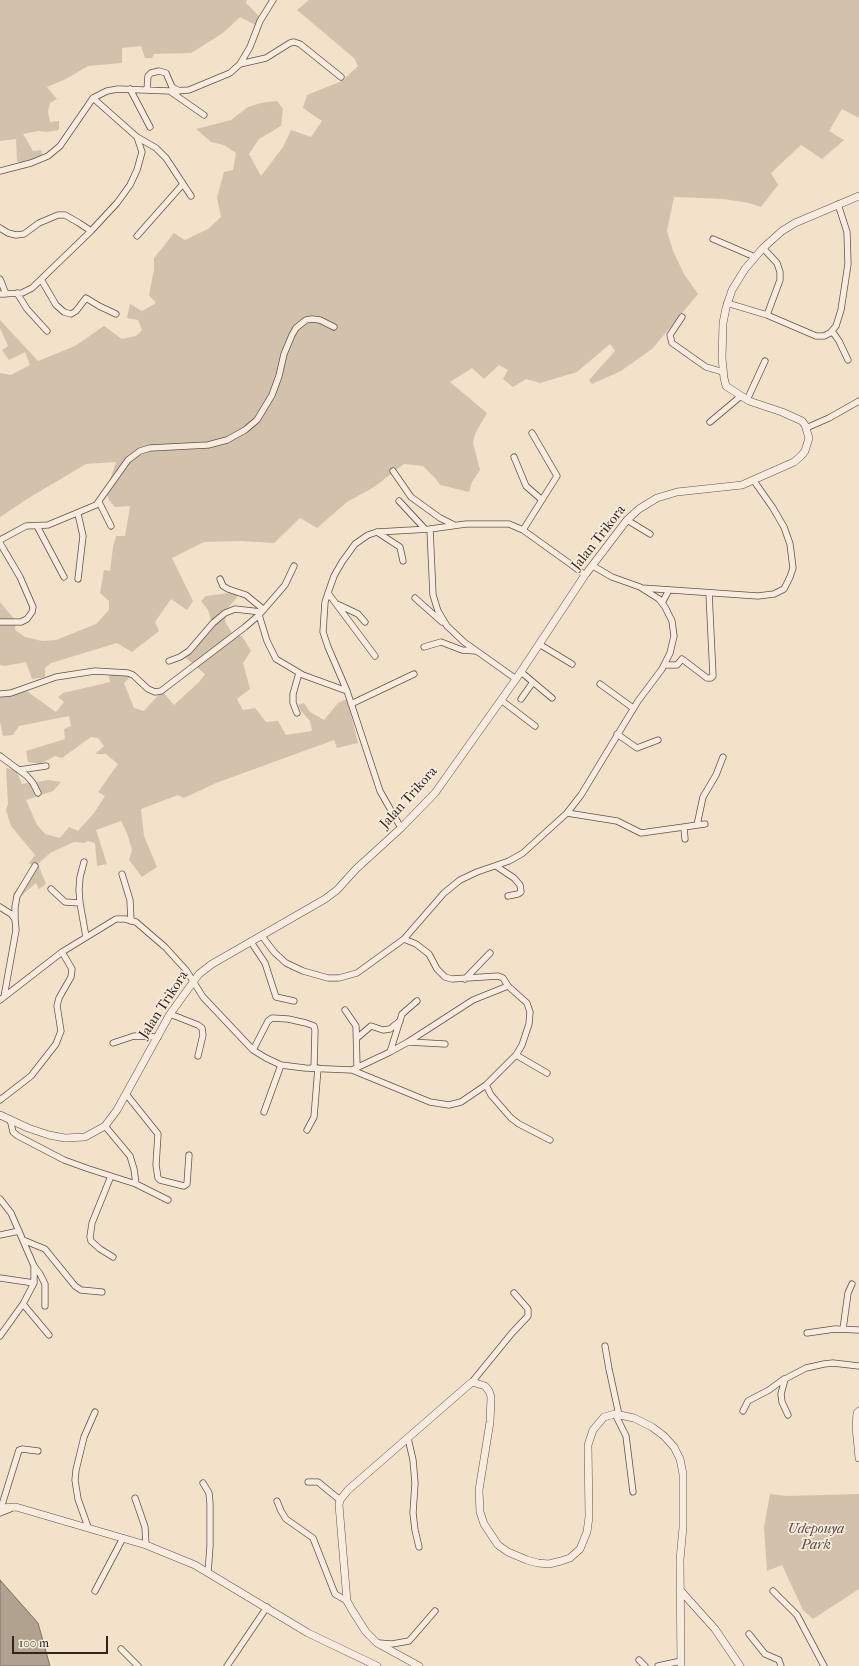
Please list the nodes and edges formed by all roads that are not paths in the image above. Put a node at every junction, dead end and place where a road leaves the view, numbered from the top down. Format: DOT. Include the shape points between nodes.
graph roads {
  1 [pos="273,0"];
  2 [pos="240,64"];
  3 [pos="341,77"];
  4 [pos="130,89"];
  5 [pos="148,90"];
  6 [pos="180,91"];
  7 [pos="170,92"];
  8 [pos="93,98"];
  9 [pos="204,115"];
  10 [pos="150,127"];
  11 [pos="137,136"];
  12 [pos="0,171"];
  13 [pos="183,184"];
  14 [pos="191,196"];
  15 [pos="859,196"];
  16 [pos="838,204"];
  17 [pos="0,228"];
  18 [pos="91,232"];
  19 [pos="136,236"];
  20 [pos="713,239"];
  21 [pos="763,248"];
  22 [pos="754,257"];
  23 [pos="0,279"];
  24 [pos="42,281"];
  25 [pos="17,293"];
  26 [pos="3,294"];
  27 [pos="727,303"];
  28 [pos="116,314"];
  29 [pos="767,315"];
  30 [pos="682,317"];
  31 [pos="334,327"];
  32 [pos="47,331"];
  33 [pos="832,332"];
  34 [pos="766,360"];
  35 [pos="848,360"];
  36 [pos="723,372"];
  37 [pos="744,398"];
  38 [pos="859,401"];
  39 [pos="710,422"];
  40 [pos="807,431"];
  41 [pos="532,433"];
  42 [pos="514,457"];
  43 [pos="393,470"];
  44 [pos="754,481"];
  45 [pos="542,500"];
  46 [pos="399,501"];
  47 [pos="100,502"];
  48 [pos="78,514"];
  49 [pos="627,520"];
  50 [pos="454,525"];
  51 [pos="37,526"];
  52 [pos="111,526"];
  53 [pos="427,529"];
  54 [pos="523,530"];
  55 [pos="377,532"];
  56 [pos="650,534"];
  57 [pos="0,541"];
  58 [pos="403,561"];
  59 [pos="294,566"];
  60 [pos="593,566"];
  61 [pos="585,575"];
  62 [pos="64,577"];
  63 [pos="78,579"];
  64 [pos="220,579"];
  65 [pos="640,588"];
  66 [pos="669,590"];
  67 [pos="328,593"];
  68 [pos="709,593"];
  69 [pos="415,598"];
  70 [pos="662,603"];
  71 [pos="337,604"];
  72 [pos="261,612"];
  73 [pos="0,622"];
  74 [pos="366,622"];
  75 [pos="447,626"];
  76 [pos="539,644"];
  77 [pos="424,647"];
  78 [pos="476,650"];
  79 [pos="375,656"];
  80 [pos="169,661"];
  81 [pos="572,664"];
  82 [pos="664,665"];
  83 [pos="521,672"];
  84 [pos="299,673"];
  85 [pos="414,674"];
  86 [pos="516,679"];
  87 [pos="533,682"];
  88 [pos="600,684"];
  89 [pos="347,691"];
  90 [pos="0,694"];
  91 [pos="552,698"];
  92 [pos="521,699"];
  93 [pos="501,700"];
  94 [pos="351,704"];
  95 [pos="633,708"];
  96 [pos="297,713"];
  97 [pos="534,726"];
  98 [pos="617,734"];
  99 [pos="658,740"];
  100 [pos="0,756"];
  101 [pos="723,758"];
  102 [pos="46,766"];
  103 [pos="20,770"];
  104 [pos="38,793"];
  105 [pos="567,813"];
  106 [pos="705,824"];
  107 [pos="697,825"];
  108 [pos="402,828"];
  109 [pos="684,828"];
  110 [pos="685,839"];
  111 [pos="84,862"];
  112 [pos="35,866"];
  113 [pos="496,866"];
  114 [pos="122,874"];
  115 [pos="51,889"];
  116 [pos="508,896"];
  117 [pos="80,902"];
  118 [pos="0,907"];
  119 [pos="15,919"];
  120 [pos="131,920"];
  121 [pos="262,936"];
  122 [pos="86,937"];
  123 [pos="404,938"];
  124 [pos="250,942"];
  125 [pos="62,952"];
  126 [pos="490,953"];
  127 [pos="465,979"];
  128 [pos="192,981"];
  129 [pos="508,986"];
  130 [pos="2,999"];
  131 [pos="294,1001"];
  132 [pos="417,1001"];
  133 [pos="345,1010"];
  134 [pos="170,1014"];
  135 [pos="400,1021"];
  136 [pos="158,1036"];
  137 [pos="356,1038"];
  138 [pos="408,1042"];
  139 [pos="113,1044"];
  140 [pos="445,1044"];
  141 [pos="253,1050"];
  142 [pos="390,1052"];
  143 [pos="516,1055"];
  144 [pos="198,1056"];
  145 [pos="281,1065"];
  146 [pos="316,1068"];
  147 [pos="354,1068"];
  148 [pos="547,1073"];
  149 [pos="486,1085"];
  150 [pos="126,1094"];
  151 [pos="0,1100"];
  152 [pos="264,1112"];
  153 [pos="1,1116"];
  154 [pos="10,1120"];
  155 [pos="105,1126"];
  156 [pos="307,1130"];
  157 [pos="550,1140"];
  158 [pos="189,1155"];
  159 [pos="111,1176"];
  160 [pos="136,1184"];
  161 [pos="0,1200"];
  162 [pos="168,1200"];
  163 [pos="19,1231"];
  164 [pos="0,1234"];
  165 [pos="23,1240"];
  166 [pos="112,1257"];
  167 [pos="34,1266"];
  168 [pos="0,1274"];
  169 [pos="3,1278"];
  170 [pos="34,1283"];
  171 [pos="852,1284"];
  172 [pos="102,1292"];
  173 [pos="514,1293"];
  174 [pos="23,1304"];
  175 [pos="45,1306"];
  176 [pos="843,1329"];
  177 [pos="859,1330"];
  178 [pos="807,1333"];
  179 [pos="49,1335"];
  180 [pos="0,1336"];
  181 [pos="605,1346"];
  182 [pos="859,1366"];
  183 [pos="785,1379"];
  184 [pos="472,1382"];
  185 [pos="743,1411"];
  186 [pos="859,1411"];
  187 [pos="94,1412"];
  188 [pos="617,1414"];
  189 [pos="788,1416"];
  190 [pos="858,1422"];
  191 [pos="408,1438"];
  192 [pos="38,1451"];
  193 [pos="859,1458"];
  194 [pos="308,1482"];
  195 [pos="203,1483"];
  196 [pos="633,1492"];
  197 [pos="135,1498"];
  198 [pos="340,1500"];
  199 [pos="277,1501"];
  200 [pos="0,1510"];
  201 [pos="88,1527"];
  202 [pos="124,1538"];
  203 [pos="146,1544"];
  204 [pos="419,1547"];
  205 [pos="208,1573"];
  206 [pos="680,1590"];
  207 [pos="95,1591"];
  208 [pos="773,1591"];
  209 [pos="347,1601"];
  210 [pos="267,1607"];
  211 [pos="435,1611"];
  212 [pos="749,1634"];
  213 [pos="376,1643"];
  214 [pos="121,1648"];
  215 [pos="639,1660"];
  216 [pos="681,1664"];
  217 [pos="138,1666"];
  218 [pos="227,1666"];
  219 [pos="378,1666"];
  220 [pos="419,1666"];
  221 [pos="645,1666"];
  222 [pos="658,1666"];
  223 [pos="740,1666"];
  224 [pos="781,1666"];
  225 [pos="824,1666"];
  1 -- 2 [label="street"];
  2 -- 3 [label="street" via="266,58 294,42"];
  2 -- 6 [label="street" via="218,79 197,88"];
  4 -- 5 [label="street"];
  4 -- 8 [label="street" via="112,90"];
  4 -- 10 [label="street"];
  5 -- 6 [label="street" via="148,76 159,71 166,73 172,87"];
  5 -- 7 [label="street"];
  6 -- 7 [label="street"];
  7 -- 9 [label="street"];
  8 -- 11 [label="street"];
  8 -- 12 [label="street" via="60,146 48,156"];
  11 -- 13 [label="street" via="166,158"];
  11 -- 18 [label="street" via="142,152 137,170 117,203"];
  13 -- 14 [label="street"];
  13 -- 19 [label="street"];
  15 -- 16 [label="street"];
  16 -- 21 [label="street" via="795,223"];
  16 -- 33 [label="street" via="847,232 848,264 841,310"];
  17 -- 18 [label="street" via="8,233 24,234 39,223 58,215 79,222"];
  18 -- 24 [label="street"];
  20 -- 22 [label="street"];
  21 -- 22 [label="street"];
  21 -- 29 [label="street" via="777,263 780,272 780,280"];
  22 -- 27 [label="street" via="739,277"];
  23 -- 26 [label="street"];
  24 -- 25 [label="street" via="28,291"];
  24 -- 28 [label="street" via="56,305 64,312 71,314 76,311 86,298"];
  25 -- 26 [label="street"];
  25 -- 32 [label="street" via="27,309"];
  27 -- 29 [label="street"];
  27 -- 36 [label="street" via="722,323"];
  29 -- 33 [label="street" via="816,336"];
  30 -- 36 [label="street" via="670,335 672,343 706,367"];
  31 -- 47 [label="street" via="312,319 306,320 296,328 284,354 272,395 256,420 245,430 227,440 208,445 140,451 128,460"];
  33 -- 35 [label="street"];
  34 -- 37 [label="street"];
  36 -- 37 [label="street" via="726,386"];
  37 -- 39 [label="street"];
  37 -- 40 [label="street" via="797,418 802,421"];
  38 -- 40 [label="street"];
  40 -- 44 [label="street, Jalan Trikora" via="808,443 801,456 794,462"];
  41 -- 45 [label="street" via="557,476"];
  42 -- 45 [label="street" via="526,486"];
  43 -- 50 [label="street" via="411,497"];
  44 -- 49 [label="street, Jalan Trikora" via="736,487 668,494 649,502"];
  44 -- 68 [label="street" via="784,527 793,559 790,577 784,588 774,594 758,596"];
  45 -- 54 [label="street"];
  46 -- 53 [label="street"];
  47 -- 48 [label="street"];
  47 -- 52 [label="street"];
  48 -- 51 [label="street" via="48,526"];
  48 -- 63 [label="street" via="83,536"];
  49 -- 56 [label="street"];
  49 -- 60 [label="street, Jalan Trikora"];
  50 -- 53 [label="street"];
  50 -- 54 [label="street" via="509,524"];
  51 -- 57 [label="street" via="26,526"];
  51 -- 62 [label="street"];
  53 -- 55 [label="street"];
  53 -- 75 [label="street" via="433,595 438,611"];
  54 -- 61 [label="street"];
  55 -- 58 [label="street" via="400,547"];
  55 -- 67 [label="street" via="355,544 334,576"];
  57 -- 73 [label="street" via="33,607 27,619 21,622"];
  59 -- 72 [label="street" via="285,586"];
  60 -- 61 [label="street, Jalan Trikora"];
  60 -- 65 [label="street"];
  61 -- 76 [label="street, Jalan Trikora"];
  64 -- 72 [label="street" via="228,590 246,595"];
  65 -- 66 [label="street"];
  65 -- 70 [label="street"];
  66 -- 68 [label="street"];
  66 -- 70 [label="street"];
  67 -- 71 [label="street"];
  67 -- 89 [label="street" via="323,632"];
  68 -- 82 [label="street" via="713,676 707,678 682,659 677,665"];
  69 -- 75 [label="street"];
  70 -- 82 [label="street" via="674,629 672,646"];
  71 -- 74 [label="street" via="358,614"];
  71 -- 79 [label="street"];
  72 -- 80 [label="street" via="230,610 214,622 189,651"];
  72 -- 84 [label="street" via="276,659"];
  72 -- 90 [label="street" via="245,628 161,691 148,689 128,673 94,671 56,677 12,693"];
  75 -- 78 [label="street"];
  76 -- 81 [label="street"];
  76 -- 83 [label="street, Jalan Trikora"];
  77 -- 78 [label="street" via="441,642 462,650"];
  78 -- 86 [label="street"];
  82 -- 95 [label="street"];
  83 -- 86 [label="street, Jalan Trikora"];
  83 -- 87 [label="street"];
  84 -- 89 [label="street"];
  84 -- 96 [label="street" via="293,694"];
  85 -- 94 [label="street"];
  86 -- 93 [label="street, Jalan Trikora"];
  87 -- 91 [label="street"];
  87 -- 92 [label="street"];
  88 -- 95 [label="street"];
  89 -- 94 [label="street"];
  93 -- 97 [label="street"];
  93 -- 108 [label="street, Jalan Trikora" via="435,793"];
  94 -- 108 [label="street" via="380,791"];
  95 -- 98 [label="street"];
  98 -- 99 [label="street" via="637,748"];
  98 -- 105 [label="street"];
  100 -- 103 [label="street"];
  101 -- 107 [label="street" via="703,797"];
  102 -- 103 [label="street"];
  103 -- 104 [label="street" via="33,783"];
  105 -- 109 [label="street" via="617,821 641,833"];
  105 -- 113 [label="street" via="523,853"];
  106 -- 107 [label="street"];
  107 -- 109 [label="street"];
  108 -- 121 [label="street, Jalan Trikora" via="325,899"];
  109 -- 110 [label="street"];
  111 -- 117 [label="street" via="80,877"];
  112 -- 119 [label="street" via="18,896"];
  113 -- 116 [label="street" via="520,885 521,892"];
  113 -- 123 [label="street" via="460,880 444,893"];
  114 -- 120 [label="street" via="130,900"];
  115 -- 117 [label="street" via="64,902"];
  117 -- 122 [label="street"];
  118 -- 119 [label="street"];
  119 -- 130 [label="street" via="15,942"];
  120 -- 122 [label="street" via="116,919"];
  120 -- 128 [label="street" via="165,946"];
  121 -- 123 [label="street" via="274,952 286,962 303,971 328,978 357,973"];
  121 -- 124 [label="street, Jalan Trikora"];
  122 -- 125 [label="street"];
  123 -- 127 [label="street" via="429,954 445,977"];
  124 -- 128 [label="street, Jalan Trikora" via="212,964"];
  124 -- 131 [label="street" via="265,962 276,997"];
  125 -- 130 [label="street"];
  125 -- 151 [label="street" via="72,969 71,978 57,1006 61,1031 56,1044 31,1076"];
  126 -- 127 [label="street"];
  127 -- 129 [label="street" via="498,976 506,980"];
  128 -- 134 [label="street, Jalan Trikora"];
  128 -- 141 [label="street" via="203,997"];
  129 -- 138 [label="street" via="473,1000"];
  129 -- 143 [label="street" via="527,1003 530,1012 530,1024"];
  132 -- 135 [label="street" via="405,1011"];
  133 -- 137 [label="street" via="356,1026"];
  134 -- 136 [label="street, Jalan Trikora"];
  134 -- 144 [label="street" via="202,1028"];
  135 -- 137 [label="street" via="390,1029 383,1030 371,1026"];
  135 -- 142 [label="street"];
  136 -- 139 [label="street" via="134,1036"];
  136 -- 150 [label="street, Jalan Trikora"];
  137 -- 147 [label="street"];
  138 -- 140 [label="street"];
  138 -- 142 [label="street"];
  141 -- 145 [label="street"];
  141 -- 146 [label="street" via="272,1018 306,1023 314,1026 315,1030"];
  142 -- 147 [label="street"];
  143 -- 148 [label="street"];
  143 -- 149 [label="street"];
  145 -- 146 [label="street"];
  145 -- 152 [label="street"];
  146 -- 147 [label="street"];
  146 -- 156 [label="street" via="314,1117"];
  147 -- 149 [label="street" via="413,1096 449,1105 462,1102"];
  149 -- 157 [label="street" via="491,1095 511,1118"];
  150 -- 155 [label="street, Jalan Trikora"];
  150 -- 158 [label="street" via="158,1134 156,1165 160,1180 184,1186 187,1184"];
  153 -- 154 [label="street, Jalan Trikora"];
  154 -- 155 [label="street, Jalan Trikora" via="64,1138 85,1137"];
  154 -- 159 [label="street" via="18,1136 64,1160"];
  155 -- 160 [label="street" via="130,1156"];
  159 -- 160 [label="street"];
  159 -- 166 [label="street" via="92,1223 90,1237 100,1249"];
  160 -- 162 [label="street"];
  161 -- 163 [label="street"];
  163 -- 164 [label="street"];
  163 -- 165 [label="street"];
  165 -- 167 [label="street"];
  165 -- 172 [label="street" via="45,1249 81,1290"];
  167 -- 170 [label="street"];
  167 -- 175 [label="street" via="45,1284"];
  168 -- 169 [label="street"];
  169 -- 170 [label="street"];
  170 -- 174 [label="street"];
  171 -- 176 [label="street" via="848,1293"];
  173 -- 184 [label="street" via="528,1309 528,1316"];
  174 -- 179 [label="street"];
  174 -- 180 [label="street"];
  176 -- 177 [label="street"];
  176 -- 178 [label="street"];
  181 -- 188 [label="street"];
  182 -- 183 [label="street" via="824,1364 806,1368"];
  183 -- 185 [label="street" via="748,1401"];
  183 -- 189 [label="street" via="781,1394"];
  184 -- 188 [label="street" via="486,1386 491,1397 490,1422 479,1490 480,1512 484,1524 498,1545 508,1552 538,1563 549,1564 570,1558 580,1549 587,1532 589,1517 588,1445 593,1430 604,1417"];
  184 -- 191 [label="street"];
  186 -- 190 [label="street"];
  187 -- 201 [label="street" via="84,1437 75,1480 78,1499"];
  188 -- 196 [label="street" via="626,1436"];
  188 -- 206 [label="street" via="634,1418 652,1427 674,1447 680,1459 683,1491"];
  190 -- 193 [label="street" via="856,1426"];
  191 -- 198 [label="street"];
  191 -- 204 [label="street" via="413,1460 413,1513"];
  192 -- 200 [label="street" via="19,1450"];
  194 -- 198 [label="street" via="318,1482"];
  195 -- 205 [label="street" via="209,1493 210,1504"];
  197 -- 203 [label="street" via="145,1527"];
  198 -- 209 [label="street" via="338,1511"];
  199 -- 209 [label="street" via="286,1519 313,1538 335,1594"];
  200 -- 201 [label="street" via="16,1507"];
  201 -- 202 [label="street"];
  202 -- 203 [label="street"];
  202 -- 207 [label="street"];
  203 -- 205 [label="street"];
  205 -- 210 [label="street"];
  206 -- 216 [label="street"];
  206 -- 223 [label="street" via="715,1629"];
  208 -- 225 [label="street" via="797,1615"];
  209 -- 213 [label="street" via="359,1623"];
  210 -- 218 [label="street"];
  210 -- 219 [label="street" via="308,1633"];
  211 -- 213 [label="street" via="409,1640 392,1644"];
  212 -- 224 [label="street" via="765,1654 779,1660"];
  213 -- 220 [label="street"];
  214 -- 217 [label="street"];
  215 -- 221 [label="street"];
  216 -- 222 [label="street"];
}
